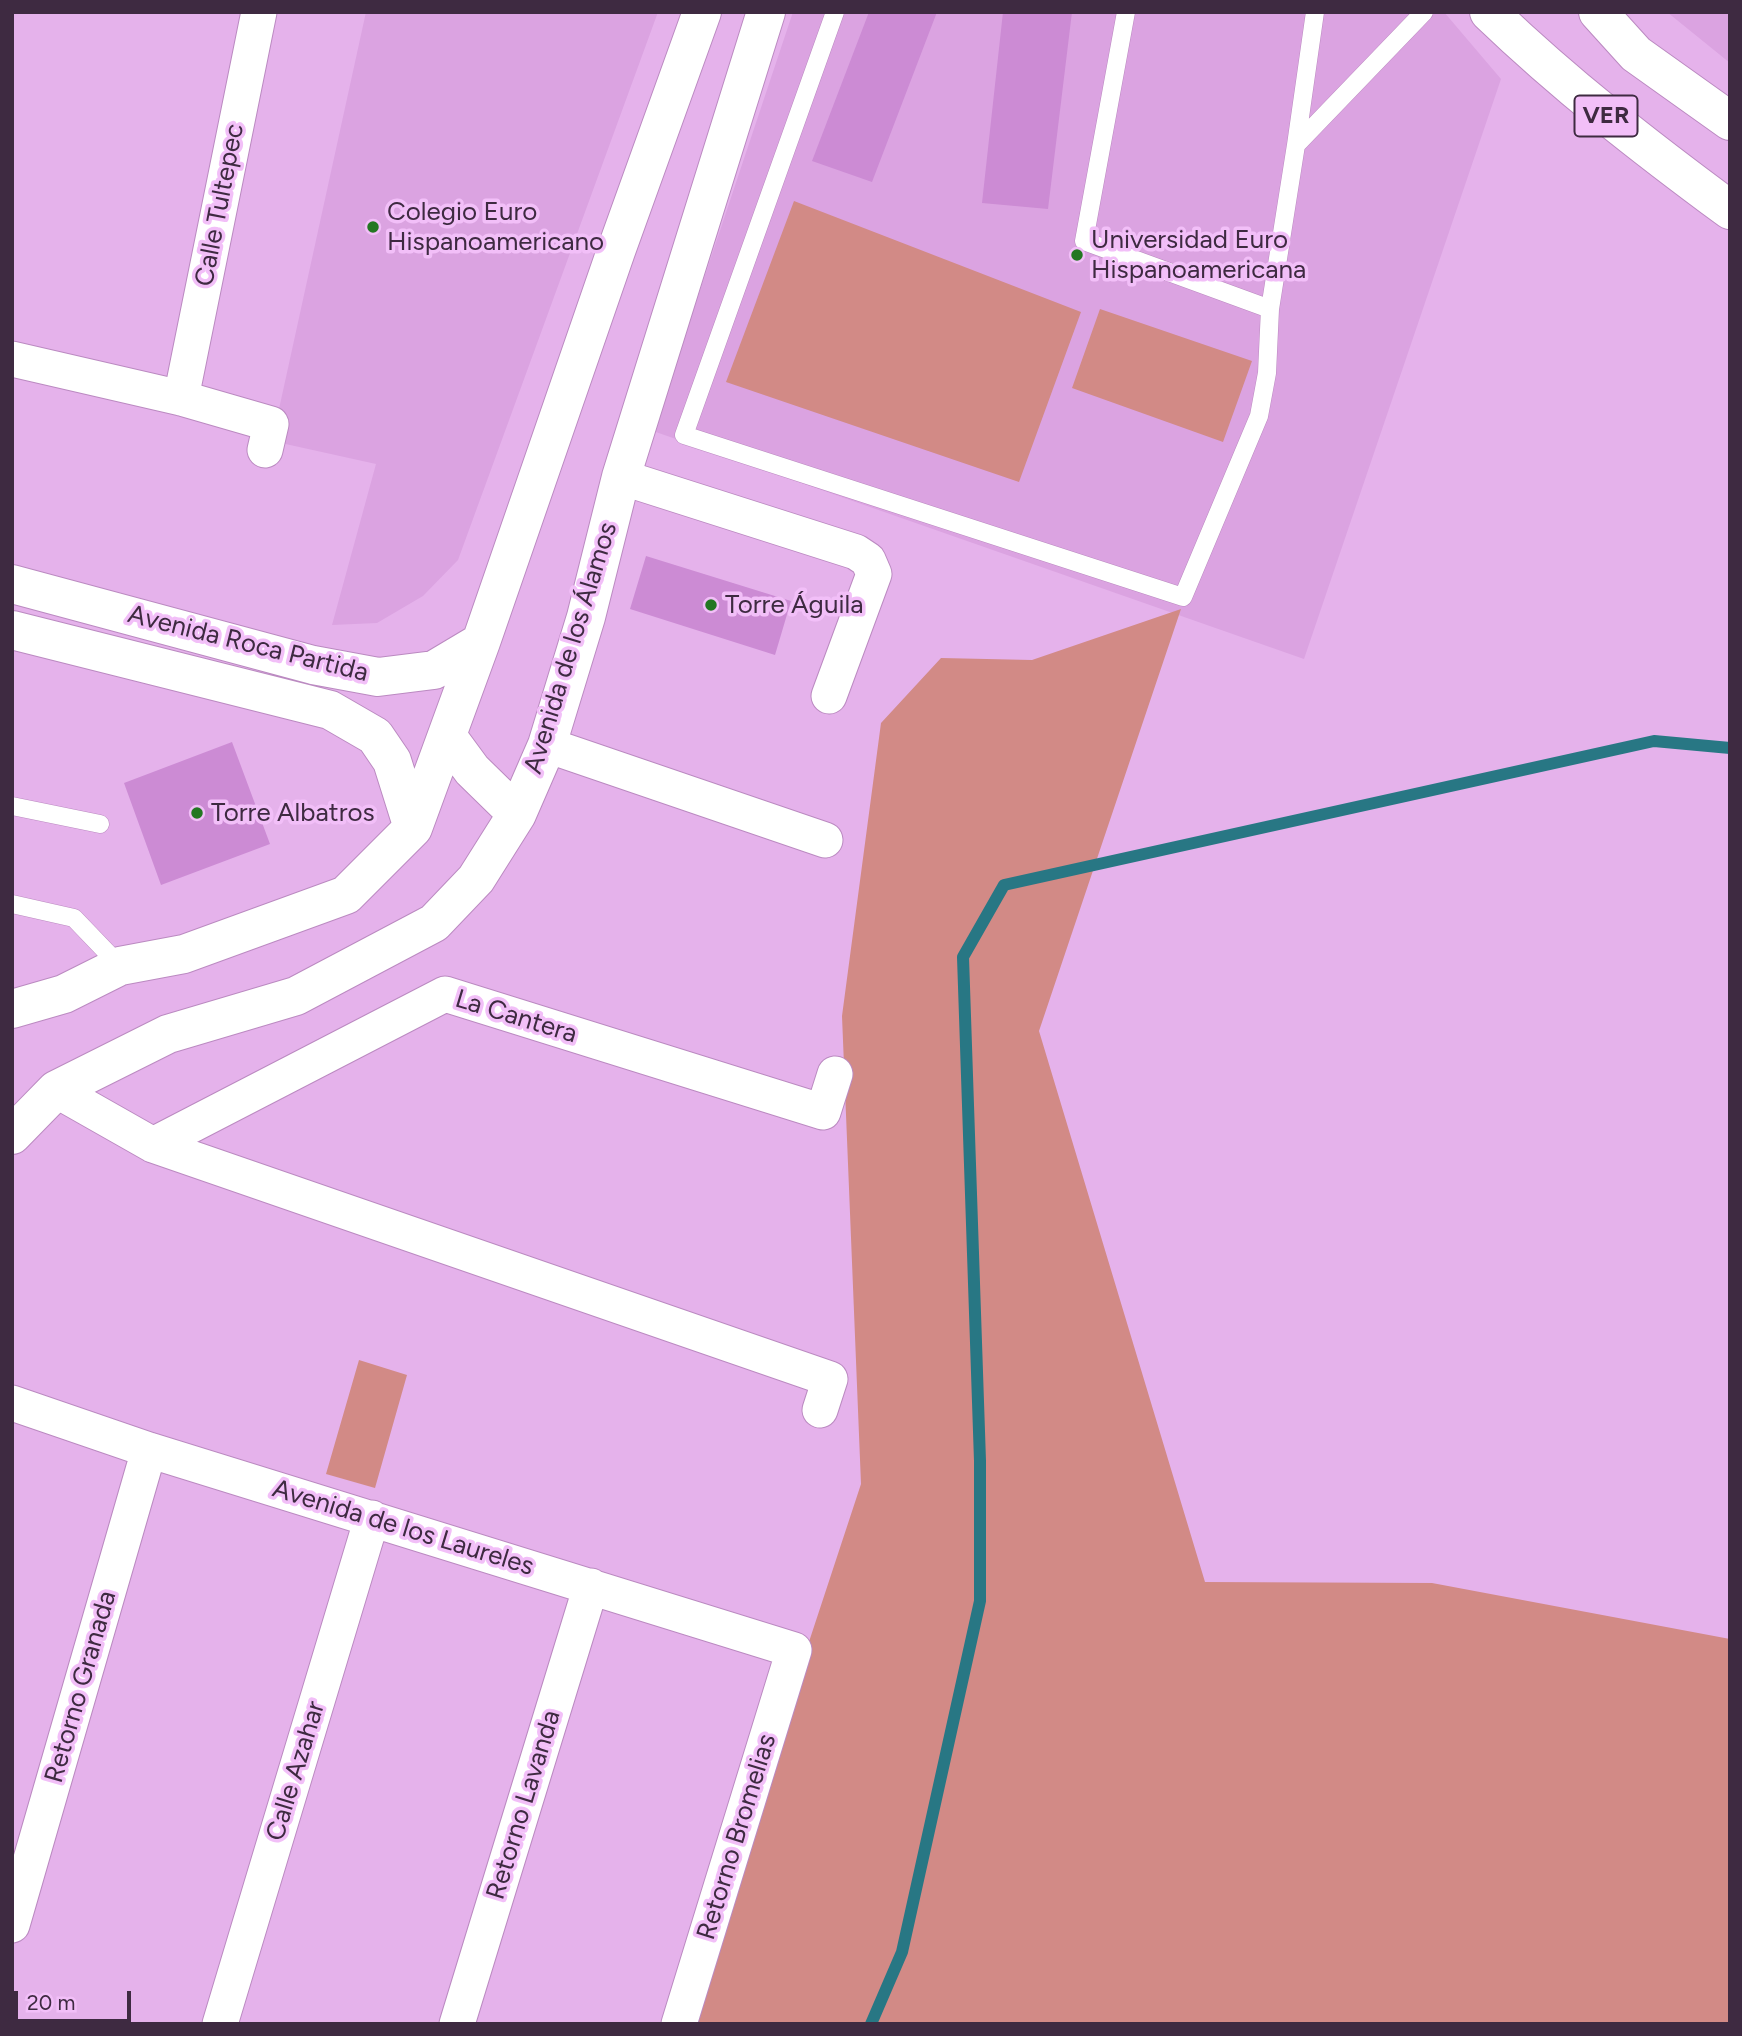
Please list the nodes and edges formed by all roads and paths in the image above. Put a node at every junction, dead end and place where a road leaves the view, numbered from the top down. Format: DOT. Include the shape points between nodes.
graph roads {
  1 [pos="259,12"];
  2 [pos="702,12"];
  3 [pos="766,12"];
  4 [pos="835,12"];
  5 [pos="1126,12"];
  6 [pos="1315,12"];
  7 [pos="1424,12"];
  8 [pos="1489,12"];
  9 [pos="1598,12"];
  10 [pos="1730,121"];
  11 [pos="1296,145"];
  12 [pos="1730,210"];
  13 [pos="1270,309"];
  14 [pos="12,359"];
  15 [pos="181,398"];
  16 [pos="265,450"];
  17 [pos="621,477"];
  18 [pos="12,584"];
  19 [pos="12,630"];
  20 [pos="481,642"];
  21 [pos="829,696"];
  22 [pos="447,736"];
  23 [pos="547,744"];
  24 [pos="12,806"];
  25 [pos="517,814"];
  26 [pos="100,824"];
  27 [pos="413,828"];
  28 [pos="825,840"];
  29 [pos="12,904"];
  30 [pos="120,966"];
  31 [pos="12,1009"];
  32 [pos="835,1074"];
  33 [pos="56,1090"];
  34 [pos="12,1135"];
  35 [pos="153,1144"];
  36 [pos="12,1403"];
  37 [pos="820,1410"];
  38 [pos="149,1450"];
  39 [pos="372,1518"];
  40 [pos="591,1586"];
  41 [pos="794,1650"];
  42 [pos="12,1925"];
  43 [pos="220,2024"];
  44 [pos="457,2024"];
  45 [pos="679,2024"];
  1 -- 15 [label="street, Calle Tultepec"];
  2 -- 20 [label="street"];
  3 -- 17 [label="street, Avenida de los Álamos"];
  4 -- 13 [label="lane" via="684,435 1183,597 1259,416 1267,373"];
  5 -- 13 [label="lane" via="1084,241"];
  6 -- 11 [label="lane"];
  7 -- 11 [label="lane"];
  8 -- 12 [label="street, VER" via="1628,135"];
  9 -- 10 [label="street, VER" via="1636,54"];
  11 -- 13 [label="lane"];
  14 -- 15 [label="street"];
  15 -- 16 [label="street" via="271,424"];
  17 -- 21 [label="street" via="869,559 874,574"];
  17 -- 23 [label="street, Avenida de los Álamos" via="586,617"];
  18 -- 20 [label="street, Avenida Roca Partida" via="313,665 378,677 434,670"];
  19 -- 27 [label="street, Avenida Roca Partida" via="330,710 375,736 392,761"];
  20 -- 22 [label="street"];
  22 -- 25 [label="street" via="472,770"];
  22 -- 27 [label="street"];
  23 -- 25 [label="street, Avenida de los Álamos"];
  23 -- 28 [label="street"];
  24 -- 26 [label="lane"];
  25 -- 33 [label="street, Avenida de los Álamos" via="476,879 434,923 296,996 168,1034"];
  27 -- 30 [label="street" via="346,895 184,954"];
  29 -- 30 [label="lane" via="74,918"];
  30 -- 31 [label="street" via="64,994"];
  32 -- 35 [label="street, La Cantera" via="823,1112 445,995"];
  33 -- 34 [label="street, Avenida de los Álamos"];
  33 -- 35 [label="street"];
  35 -- 37 [label="street" via="830,1379"];
  36 -- 38 [label="street, Avenida de los Laureles"];
  38 -- 39 [label="street, Avenida de los Laureles"];
  38 -- 42 [label="street, Retorno Granada"];
  39 -- 40 [label="street, Avenida de los Laureles"];
  39 -- 43 [label="street, Calle Azahar"];
  40 -- 41 [label="street, Avenida de los Laureles"];
  40 -- 44 [label="street, Retorno Lavanda"];
  41 -- 45 [label="street, Retorno Bromelias"];
}
